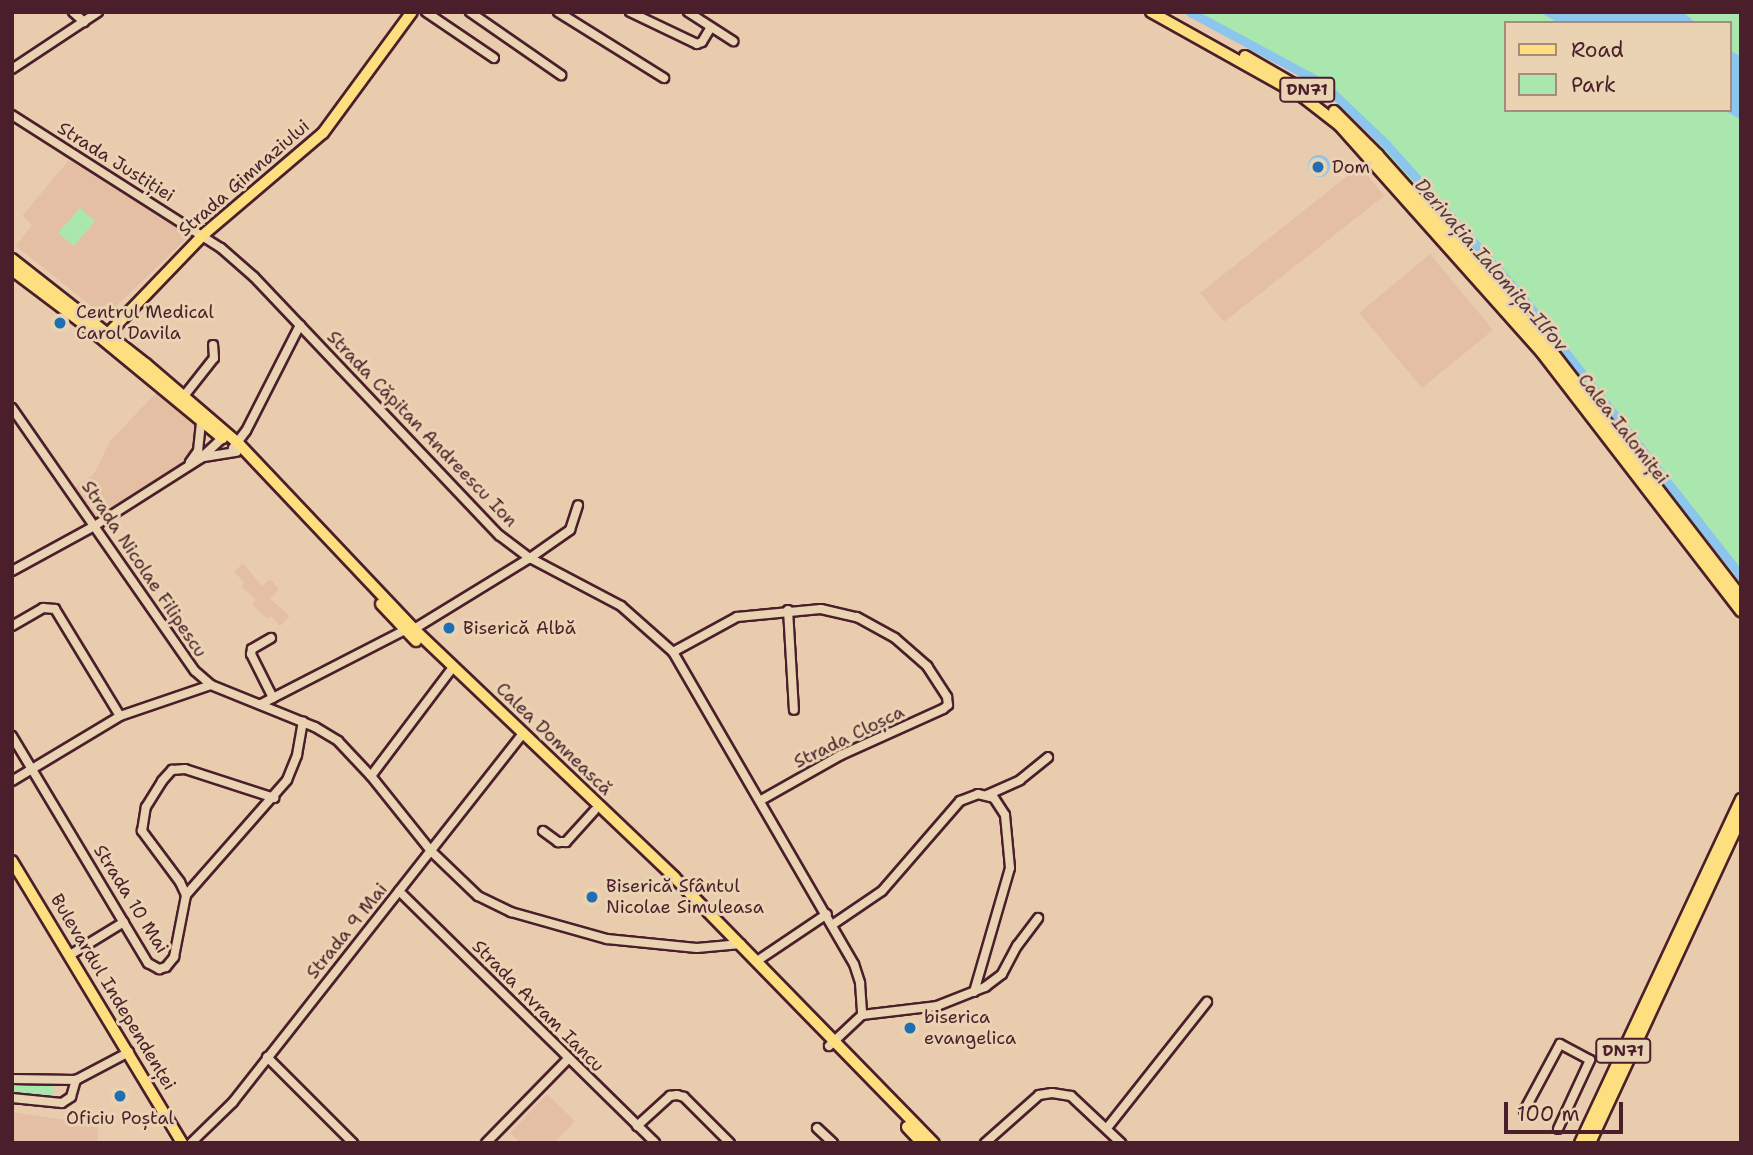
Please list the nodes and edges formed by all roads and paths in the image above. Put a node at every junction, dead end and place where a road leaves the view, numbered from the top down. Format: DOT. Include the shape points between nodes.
graph roads {
  1 [pos="73,12"];
  2 [pos="98,12"];
  3 [pos="412,12"];
  4 [pos="426,12"];
  5 [pos="470,12"];
  6 [pos="558,12"];
  7 [pos="630,12"];
  8 [pos="688,12"];
  9 [pos="1151,12"];
  10 [pos="1166,13"];
  11 [pos="84,22"];
  12 [pos="711,27"];
  13 [pos="733,41"];
  14 [pos="494,58"];
  15 [pos="12,69"];
  16 [pos="561,75"];
  17 [pos="664,78"];
  18 [pos="12,116"];
  19 [pos="203,235"];
  20 [pos="12,259"];
  21 [pos="12,270"];
  22 [pos="300,325"];
  23 [pos="108,334"];
  24 [pos="213,345"];
  25 [pos="181,399"];
  26 [pos="12,408"];
  27 [pos="201,420"];
  28 [pos="225,436"];
  29 [pos="237,450"];
  30 [pos="201,458"];
  31 [pos="186,467"];
  32 [pos="578,505"];
  33 [pos="96,525"];
  34 [pos="530,558"];
  35 [pos="12,571"];
  36 [pos="1741,597"];
  37 [pos="788,610"];
  38 [pos="1741,611"];
  39 [pos="12,626"];
  40 [pos="410,630"];
  41 [pos="271,638"];
  42 [pos="673,652"];
  43 [pos="451,670"];
  44 [pos="211,685"];
  45 [pos="273,698"];
  46 [pos="261,705"];
  47 [pos="794,710"];
  48 [pos="120,716"];
  49 [pos="303,722"];
  50 [pos="12,736"];
  51 [pos="521,737"];
  52 [pos="1048,757"];
  53 [pos="32,769"];
  54 [pos="371,776"];
  55 [pos="12,781"];
  56 [pos="987,795"];
  57 [pos="274,798"];
  58 [pos="1741,799"];
  59 [pos="761,800"];
  60 [pos="594,811"];
  61 [pos="1741,818"];
  62 [pos="543,831"];
  63 [pos="431,852"];
  64 [pos="12,861"];
  65 [pos="399,891"];
  66 [pos="186,895"];
  67 [pos="827,914"];
  68 [pos="1038,918"];
  69 [pos="124,922"];
  70 [pos="832,925"];
  71 [pos="737,945"];
  72 [pos="70,955"];
  73 [pos="757,961"];
  74 [pos="974,992"];
  75 [pos="1207,1002"];
  76 [pos="862,1015"];
  77 [pos="831,1044"];
  78 [pos="129,1052"];
  79 [pos="267,1057"];
  80 [pos="568,1059"];
  81 [pos="12,1079"];
  82 [pos="76,1080"];
  83 [pos="12,1098"];
  84 [pos="1524,1111"];
  85 [pos="638,1126"];
  86 [pos="817,1128"];
  87 [pos="1107,1128"];
  88 [pos="1558,1129"];
  89 [pos="182,1143"];
  90 [pos="191,1143"];
  91 [pos="353,1143"];
  92 [pos="486,1143"];
  93 [pos="655,1143"];
  94 [pos="730,1143"];
  95 [pos="833,1143"];
  96 [pos="922,1143"];
  97 [pos="934,1143"];
  98 [pos="985,1143"];
  99 [pos="1121,1143"];
  100 [pos="1580,1143"];
  101 [pos="1590,1143"];
  1 -- 11 [label="street"];
  2 -- 11 [label="street"];
  3 -- 19 [label="main road, Strada Gimnaziului" via="323,133"];
  4 -- 14 [label="street"];
  5 -- 16 [label="street"];
  6 -- 17 [label="street"];
  7 -- 12 [label="street" via="697,44"];
  8 -- 12 [label="street"];
  9 -- 38 [label="main road, Calea Ialomiței / DN71" via="1303,97 1346,132 1542,352"];
  10 -- 36 [label="main road, Calea Ialomiței / DN71" via="1300,86 1345,121 1528,323 1618,432"];
  11 -- 15 [label="street"];
  12 -- 13 [label="street"];
  18 -- 19 [label="street, Strada Justiției"];
  19 -- 22 [label="street, Strada Căpitan Andreescu Ion" via="240,264"];
  19 -- 23 [label="main road, Strada Gimnaziului"];
  20 -- 23 [label="main road"];
  21 -- 23 [label="main road, Calea Domnească"];
  22 -- 29 [label="street"];
  22 -- 34 [label="street, Strada Căpitan Andreescu Ion" via="482,519"];
  23 -- 25 [label="main road, Calea Domnească"];
  23 -- 25 [label="main road, Calea Domnească"];
  24 -- 25 [label="street" via="214,358"];
  25 -- 27 [label="main road"];
  25 -- 28 [label="main road, Calea Domnească"];
  26 -- 33 [label="street, Strada Nicolae Filipescu"];
  27 -- 28 [label="main road"];
  27 -- 31 [label="street" via="198,451"];
  28 -- 29 [label="main road, Calea Domnească"];
  28 -- 30 [label="street"];
  29 -- 30 [label="street"];
  29 -- 40 [label="main road, Calea Domnească"];
  30 -- 31 [label="street"];
  31 -- 33 [label="street"];
  32 -- 34 [label="street" via="570,530"];
  33 -- 35 [label="street"];
  33 -- 44 [label="street, Strada Nicolae Filipescu" via="190,664"];
  34 -- 40 [label="street"];
  34 -- 42 [label="street, Strada Căpitan Andreescu Ion" via="621,606"];
  37 -- 42 [label="street" via="737,617"];
  37 -- 47 [label="street"];
  37 -- 59 [label="street, Strada Cloșca" via="843,612 871,623 927,666 948,701 943,709 841,755"];
  39 -- 48 [label="street" via="43,607 55,609"];
  40 -- 43 [label="main road, Calea Domnească"];
  40 -- 45 [label="street"];
  41 -- 45 [label="street" via="251,649 251,654"];
  42 -- 59 [label="street, Strada Căpitan Andreescu Ion"];
  43 -- 51 [label="main road, Calea Domnească"];
  43 -- 54 [label="street"];
  44 -- 46 [label="street, Strada Nicolae Filipescu"];
  44 -- 48 [label="street"];
  45 -- 46 [label="street"];
  46 -- 49 [label="street, Strada Nicolae Filipescu"];
  48 -- 53 [label="street"];
  49 -- 54 [label="street, Strada Nicolae Filipescu" via="338,741"];
  49 -- 57 [label="street" via="295,764"];
  50 -- 53 [label="street, Strada 10 Mai"];
  51 -- 60 [label="main road, Calea Domnească"];
  51 -- 63 [label="street, Strada 9 Mai"];
  51 -- 71 [label="main road, Calea Domnească"];
  52 -- 56 [label="street" via="1020,780"];
  53 -- 55 [label="street"];
  53 -- 69 [label="street, Strada 10 Mai"];
  54 -- 63 [label="street, Strada Nicolae Filipescu"];
  56 -- 70 [label="street" via="969,796 955,804 881,891"];
  56 -- 74 [label="street" via="1005,816 1010,868"];
  57 -- 66 [label="street"];
  57 -- 66 [label="street" via="185,769 172,770 162,780 146,807 142,831"];
  58 -- 100 [label="main road, DN71"];
  59 -- 67 [label="street, Strada Căpitan Andreescu Ion"];
  60 -- 62 [label="street" via="566,842"];
  60 -- 71 [label="main road, Calea Domnească"];
  61 -- 101 [label="main road, DN71"];
  63 -- 65 [label="street, Strada 9 Mai"];
  63 -- 71 [label="street, Strada Nicolae Filipescu" via="478,896 532,919 623,941 697,948"];
  64 -- 72 [label="main road, Bulevardul Independenței"];
  65 -- 79 [label="street, Strada 9 Mai"];
  65 -- 80 [label="street, Strada Avram Iancu"];
  66 -- 69 [label="street, Strada 10 Mai" via="174,957 166,967 148,963"];
  67 -- 70 [label="street, Strada Căpitan Andreescu Ion"];
  67 -- 73 [label="street"];
  68 -- 74 [label="street" via="1002,974"];
  69 -- 72 [label="street"];
  70 -- 76 [label="street, Strada Căpitan Andreescu Ion" via="858,974"];
  71 -- 73 [label="main road, Calea Domnească"];
  71 -- 77 [label="main road, Calea Domnească"];
  72 -- 78 [label="main road, Bulevardul Independenței"];
  73 -- 77 [label="main road, Calea Domnească"];
  74 -- 76 [label="street" via="937,1006"];
  75 -- 87 [label="street"];
  76 -- 77 [label="street"];
  77 -- 96 [label="main road, Calea Domnească"];
  77 -- 97 [label="main road, Calea Domnească"];
  78 -- 82 [label="street"];
  78 -- 89 [label="main road, Bulevardul Independenței"];
  79 -- 90 [label="street, Strada 9 Mai" via="218,1118"];
  79 -- 91 [label="street"];
  80 -- 85 [label="street, Strada Avram Iancu"];
  80 -- 92 [label="street"];
  81 -- 82 [label="street"];
  82 -- 83 [label="street" via="71,1097 62,1103"];
  84 -- 88 [label="street" via="1560,1044 1590,1060"];
  85 -- 93 [label="street, Strada Avram Iancu"];
  85 -- 94 [label="street" via="670,1096 677,1095"];
  86 -- 95 [label="street"];
  87 -- 98 [label="street" via="1080,1103 1062,1093 1045,1093"];
  87 -- 99 [label="street"];
}
